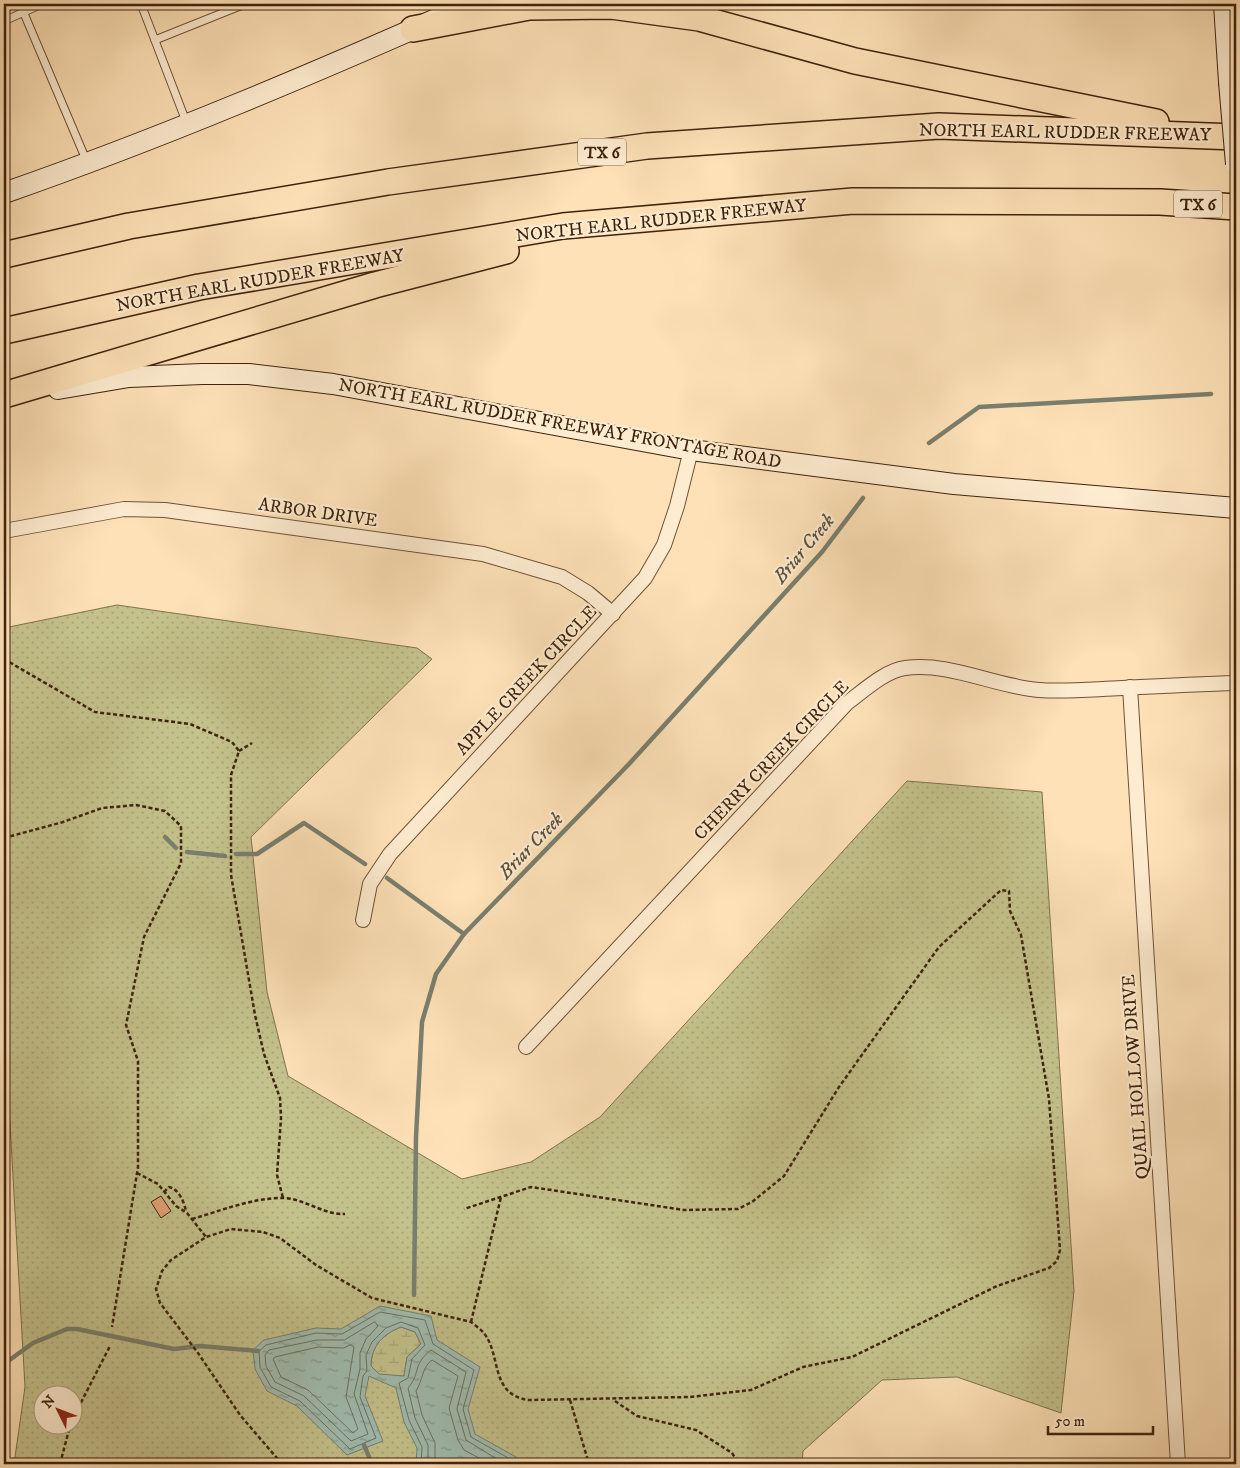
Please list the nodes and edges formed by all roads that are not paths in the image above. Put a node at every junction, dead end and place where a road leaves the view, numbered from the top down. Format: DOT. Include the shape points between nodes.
graph roads {
  1 [pos="20,4"];
  2 [pos="42,4"];
  3 [pos="141,4"];
  4 [pos="245,4"];
  5 [pos="470,4"];
  6 [pos="1224,4"];
  7 [pos="23,12"];
  8 [pos="4,21"];
  9 [pos="413,29"];
  10 [pos="155,40"];
  11 [pos="187,124"];
  12 [pos="1207,135"];
  13 [pos="1236,137"];
  14 [pos="88,164"];
  15 [pos="1236,164"];
  16 [pos="4,193"];
  17 [pos="1236,207"];
  18 [pos="700,214"];
  19 [pos="4,255"];
  20 [pos="4,331"];
  21 [pos="4,396"];
  22 [pos="691,450"];
  23 [pos="1236,508"];
  24 [pos="4,531"];
  25 [pos="613,614"];
  26 [pos="1236,683"];
  27 [pos="1130,687"];
  28 [pos="363,920"];
  29 [pos="526,1047"];
  30 [pos="1178,1464"];
  1 -- 7 [label="lane"];
  2 -- 7 [label="lane"];
  3 -- 10 [label="lane"];
  4 -- 10 [label="lane"];
  5 -- 9 [label="main road"];
  6 -- 15 [label="main road, bridge"];
  7 -- 8 [label="lane"];
  7 -- 14 [label="lane"];
  9 -- 11 [label="main road"];
  9 -- 12 [label="highway" via="529,7 611,6 699,18 855,61 1121,114"];
  10 -- 11 [label="lane"];
  11 -- 14 [label="main road"];
  12 -- 13 [label="highway, NORTH EARL RUDDER FREEWAY / TX 6"];
  12 -- 19 [label="highway, NORTH EARL RUDDER FREEWAY / TX 6" via="939,126 647,146 388,182 129,226"];
  14 -- 16 [label="main road"];
  17 -- 18 [label="highway, NORTH EARL RUDDER FREEWAY / TX 6" via="1160,202 853,201"];
  18 -- 20 [label="highway, NORTH EARL RUDDER FREEWAY / TX 6" via="554,228 199,287"];
  18 -- 21 [label="highway" via="491,254 375,285"];
  21 -- 22 [label="main road, NORTH EARL RUDDER FREEWAY FRONTAGE ROAD" via="129,378 248,374 333,384"];
  22 -- 23 [label="main road, NORTH EARL RUDDER FREEWAY FRONTAGE ROAD" via="954,484"];
  22 -- 25 [label="street, APPLE CREEK CIRCLE" via="664,545 644,578"];
  24 -- 25 [label="street, ARBOR DRIVE" via="124,509 175,511 483,554 562,577"];
  25 -- 28 [label="street, APPLE CREEK CIRCLE" via="390,854 370,884"];
  26 -- 27 [label="street, CHERRY CREEK CIRCLE"];
  27 -- 29 [label="street, CHERRY CREEK CIRCLE" via="1039,690 928,667 903,668 877,681 847,703"];
  27 -- 30 [label="street, QUAIL HOLLOW DRIVE"];
}
